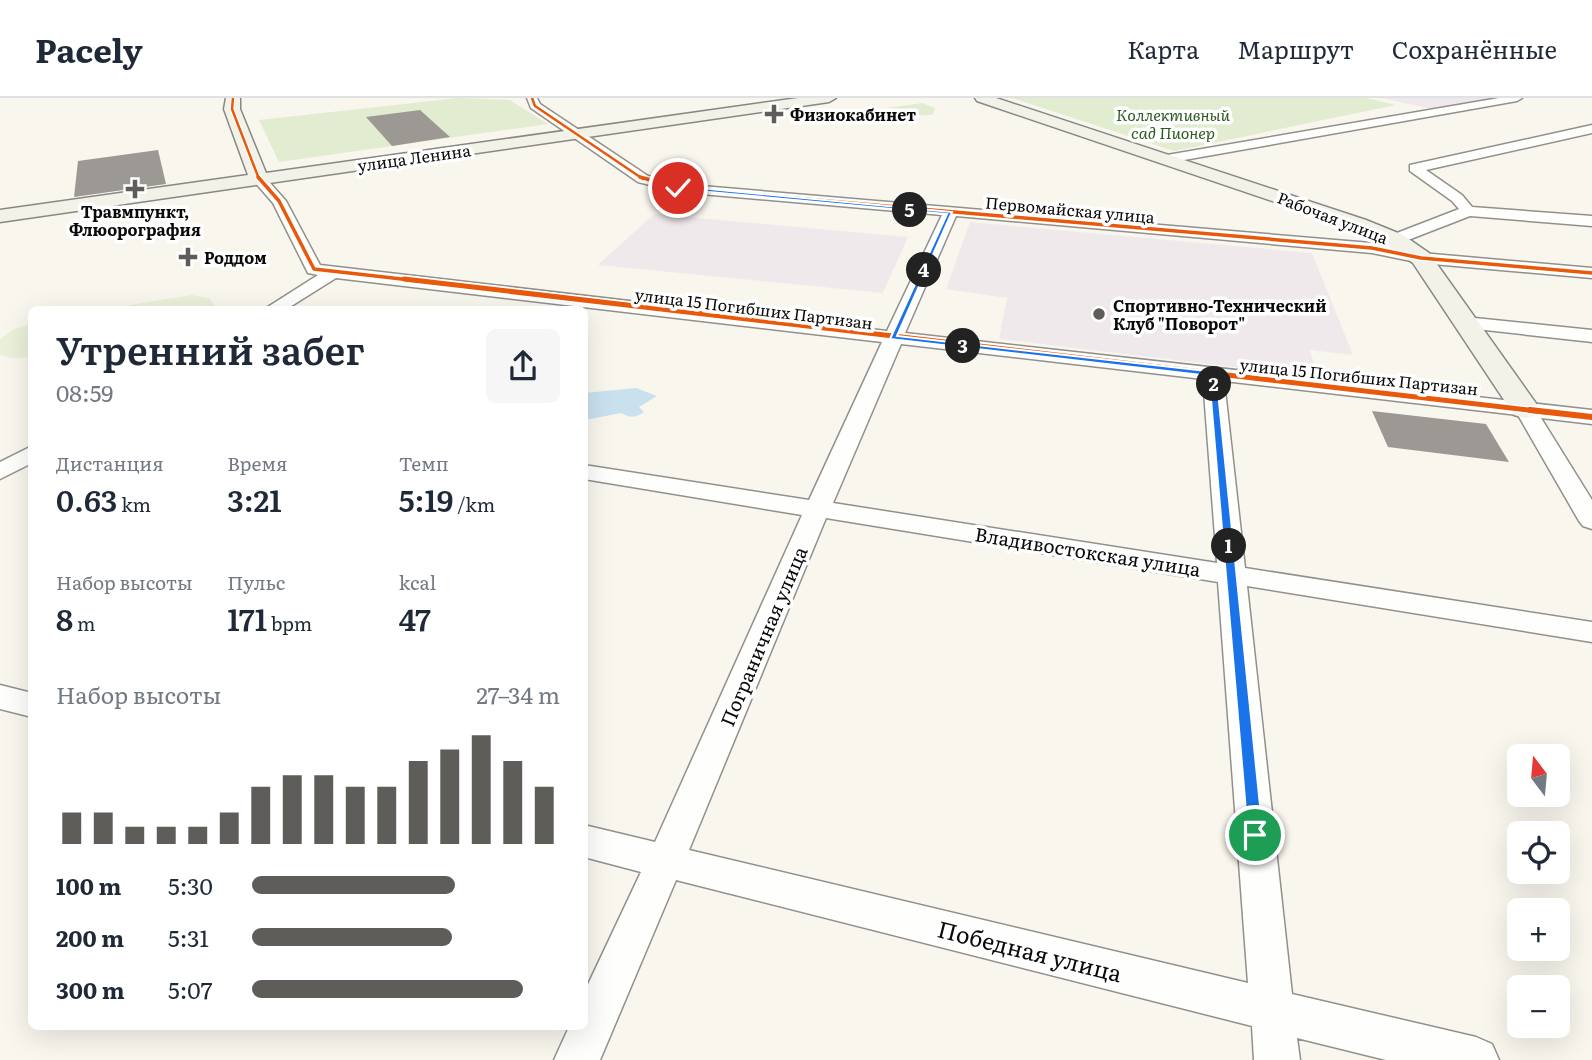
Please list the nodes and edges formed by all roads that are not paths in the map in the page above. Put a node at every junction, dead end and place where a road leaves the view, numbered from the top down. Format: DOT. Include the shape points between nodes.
graph roads {
  1 [pos="233,98"];
  2 [pos="532,98"];
  3 [pos="829,98"];
  4 [pos="982,98"];
  5 [pos="1517,98"];
  6 [pos="1592,129"];
  7 [pos="577,134"];
  8 [pos="1556,136"];
  9 [pos="1592,144"];
  10 [pos="1167,159"];
  11 [pos="259,179"];
  12 [pos="1468,211"];
  13 [pos="950,213"];
  14 [pos="0,216"];
  15 [pos="1592,220"];
  16 [pos="1395,240"];
  17 [pos="1372,248"];
  18 [pos="1421,258"];
  19 [pos="333,273"];
  20 [pos="1592,273"];
  21 [pos="279,306"];
  22 [pos="1465,323"];
  23 [pos="1592,336"];
  24 [pos="893,338"];
  25 [pos="1213,374"];
  26 [pos="1525,410"];
  27 [pos="1592,418"];
  28 [pos="28,455"];
  29 [pos="0,472"];
  30 [pos="588,473"];
  31 [pos="818,509"];
  32 [pos="1592,521"];
  33 [pos="1232,573"];
  34 [pos="1592,632"];
  35 [pos="0,697"];
  36 [pos="28,704"];
  37 [pos="588,842"];
  38 [pos="666,861"];
  39 [pos="1272,1010"];
  40 [pos="577,1060"];
  41 [pos="1277,1060"];
  42 [pos="1476,1060"];
  1 -- 11 [label="street, улица 15 Погибших Партизан" via="232,109"];
  2 -- 7 [label="street, Первомайская улица" via="536,106"];
  3 -- 7 [label="street, улица Ленина"];
  4 -- 10 [label="street, Рабочая улица"];
  5 -- 10 [label="street"];
  6 -- 8 [label="street"];
  7 -- 11 [label="street, улица Ленина"];
  7 -- 13 [label="street, Первомайская улица" via="654,183"];
  8 -- 9 [label="street"];
  8 -- 12 [label="street" via="1415,167"];
  10 -- 16 [label="street, Рабочая улица"];
  11 -- 14 [label="street, улица Ленина"];
  11 -- 19 [label="street, улица 15 Погибших Партизан" via="279,201 314,269"];
  12 -- 15 [label="street"];
  12 -- 16 [label="street"];
  13 -- 17 [label="street, Первомайская улица"];
  13 -- 24 [label="street, Пограничная улица"];
  16 -- 17 [label="street"];
  16 -- 18 [label="street, Рабочая улица"];
  17 -- 18 [label="street, Первомайская улица"];
  18 -- 20 [label="street, Первомайская улица"];
  18 -- 22 [label="street, Рабочая улица"];
  19 -- 21 [label="street"];
  19 -- 24 [label="street, улица 15 Погибших Партизан"];
  22 -- 23 [label="street"];
  22 -- 26 [label="street, Рабочая улица"];
  24 -- 25 [label="street, улица 15 Погибших Партизан"];
  24 -- 31 [label="street, Пограничная улица"];
  25 -- 26 [label="street, улица 15 Погибших Партизан"];
  25 -- 33 [label="street"];
  26 -- 27 [label="street, улица 15 Погибших Партизан"];
  26 -- 32 [label="street, Рабочая улица"];
  28 -- 29 [label="street"];
  30 -- 31 [label="street, Владивостокская улица"];
  31 -- 33 [label="street, Владивостокская улица"];
  31 -- 38 [label="street, Пограничная улица"];
  33 -- 34 [label="street, Владивостокская улица"];
  33 -- 39 [label="street"];
  35 -- 36 [label="street"];
  37 -- 38 [label="street, Победная улица"];
  38 -- 39 [label="street, Победная улица"];
  38 -- 40 [label="street, Пограничная улица"];
  39 -- 41 [label="street"];
  39 -- 42 [label="street, Победная улица"];
}
